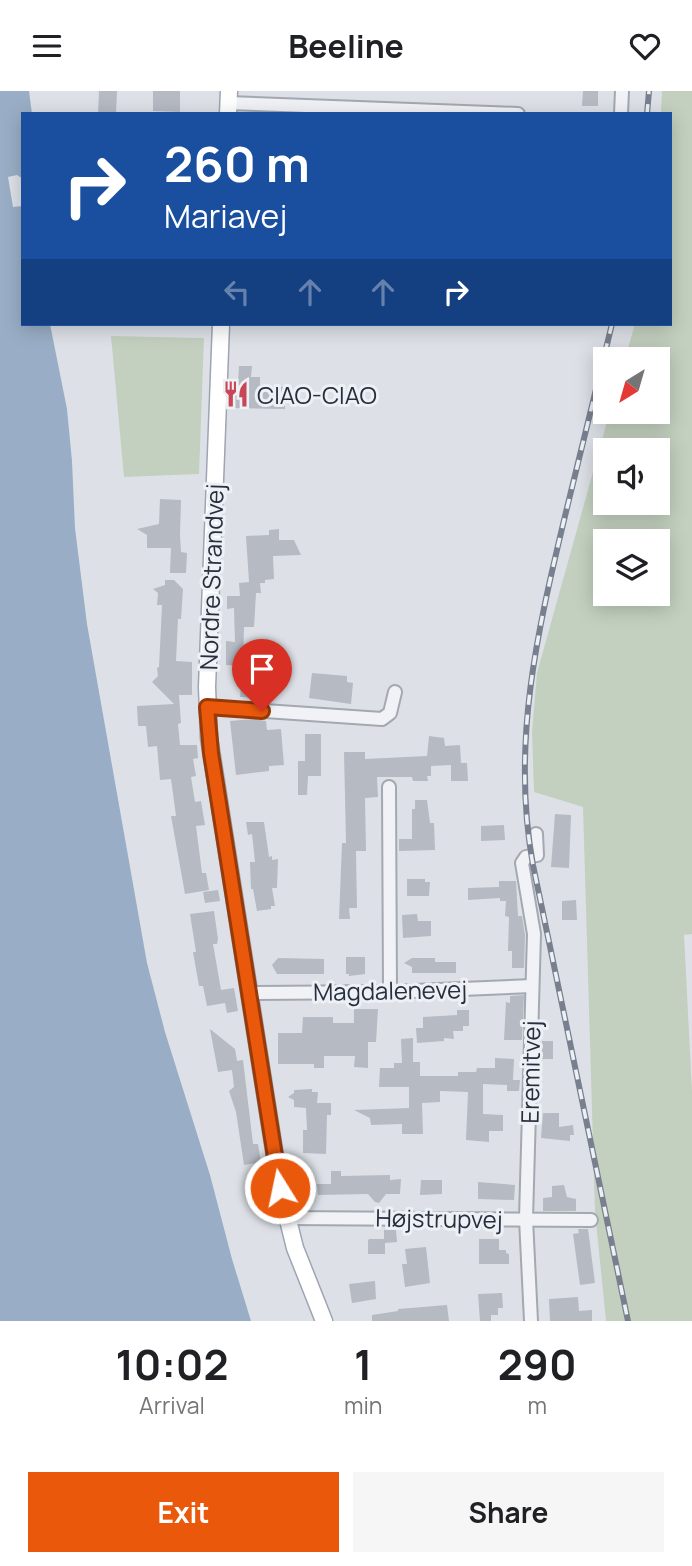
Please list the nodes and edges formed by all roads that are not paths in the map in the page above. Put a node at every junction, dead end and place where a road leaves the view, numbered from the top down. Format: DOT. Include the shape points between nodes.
graph roads {
  1 [pos="622,91"];
  2 [pos="228,103"];
  3 [pos="465,112"];
  4 [pos="621,112"];
  5 [pos="220,326"];
  6 [pos="395,692"];
  7 [pos="207,707"];
  8 [pos="389,787"];
  9 [pos="536,834"];
  10 [pos="532,986"];
  11 [pos="390,992"];
  12 [pos="248,993"];
  13 [pos="286,1218"];
  14 [pos="526,1219"];
  15 [pos="591,1220"];
  16 [pos="324,1321"];
  17 [pos="531,1321"];
  1 -- 4 [label="street"];
  2 -- 3 [label="street"];
  5 -- 7 [label="main road, Nordre Strandvej"];
  6 -- 7 [label="street" via="390,713 382,719"];
  7 -- 12 [label="main road, Nordre Strandvej"];
  8 -- 11 [label="street"];
  9 -- 10 [label="street, Eremitvej" via="537,855 522,863 534,934"];
  10 -- 11 [label="street, Magdalenevej"];
  10 -- 14 [label="street, Eremitvej"];
  11 -- 12 [label="street, Magdalenevej"];
  12 -- 13 [label="main road, Nordre Strandvej"];
  13 -- 14 [label="street, Højstrupvej"];
  13 -- 16 [label="main road, Nordre Strandvej"];
  14 -- 15 [label="street, Højstrupvej"];
  14 -- 17 [label="street, Eremitvej"];
}
